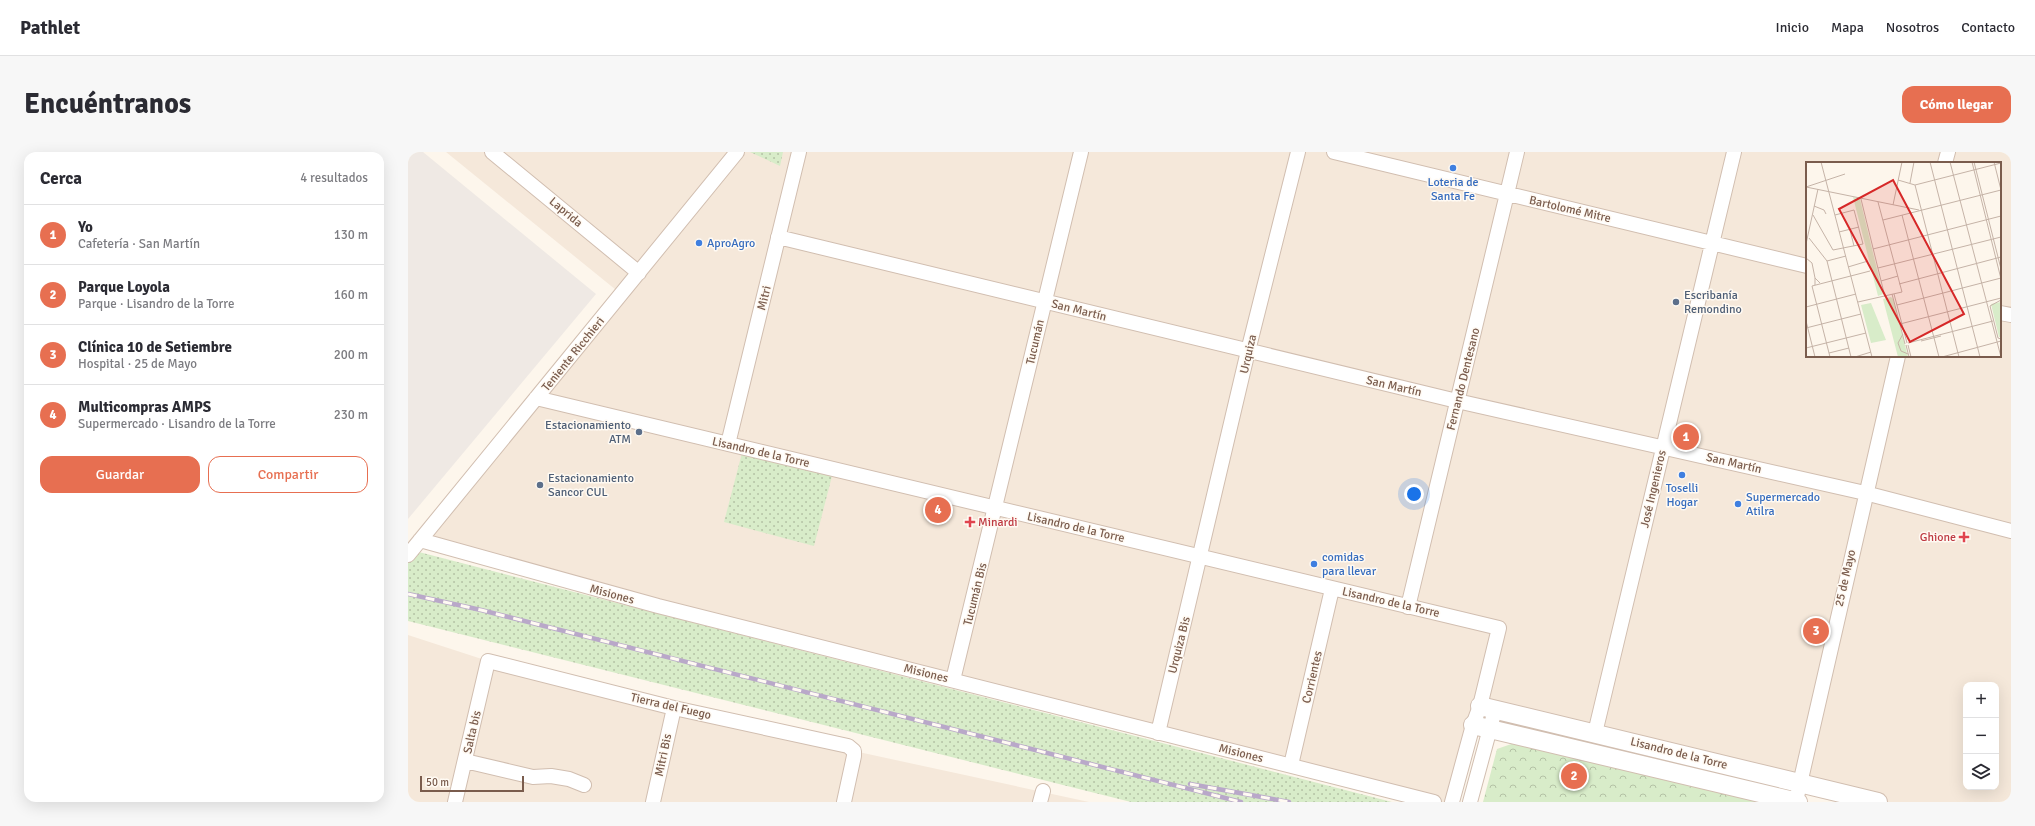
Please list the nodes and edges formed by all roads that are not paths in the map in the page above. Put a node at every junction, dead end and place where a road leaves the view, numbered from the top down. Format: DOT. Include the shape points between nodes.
graph roads {
  1 [pos="492,152"];
  2 [pos="737,152"];
  3 [pos="799,152"];
  4 [pos="1080,152"];
  5 [pos="1298,152"];
  6 [pos="1334,152"];
  7 [pos="1517,152"];
  8 [pos="1734,152"];
  9 [pos="1948,152"];
  10 [pos="1945,162"];
  11 [pos="1507,194"];
  12 [pos="778,237"];
  13 [pos="1712,243"];
  14 [pos="1806,266"];
  15 [pos="639,273"];
  16 [pos="1044,302"];
  17 [pos="2001,313"];
  18 [pos="2011,315"];
  19 [pos="1248,351"];
  20 [pos="1898,357"];
  21 [pos="536,398"];
  22 [pos="1458,401"];
  23 [pos="728,444"];
  24 [pos="1663,447"];
  25 [pos="1865,493"];
  26 [pos="996,508"];
  27 [pos="2011,531"];
  28 [pos="420,540"];
  29 [pos="408,555"];
  30 [pos="1200,557"];
  31 [pos="1332,588"];
  32 [pos="1408,607"];
  33 [pos="488,661"];
  34 [pos="953,680"];
  35 [pos="674,708"];
  36 [pos="1488,708"];
  37 [pos="1473,725"];
  38 [pos="1490,729"];
  39 [pos="1158,732"];
  40 [pos="1595,733"];
  41 [pos="465,761"];
  42 [pos="1291,765"];
  43 [pos="1799,783"];
  44 [pos="584,785"];
  45 [pos="455,802"];
  46 [pos="654,802"];
  47 [pos="844,802"];
  48 [pos="1434,802"];
  49 [pos="1452,802"];
  50 [pos="1470,802"];
  51 [pos="1797,802"];
  52 [pos="1878,802"];
  1 -- 15 [label="street, Laprida"];
  2 -- 15 [label="street, Teniente Ricchieri"];
  3 -- 12 [label="street, Mitri"];
  4 -- 16 [label="street, Tucumán"];
  5 -- 19 [label="street, Urquiza"];
  6 -- 11 [label="street, Bartolomé Mitre"];
  7 -- 11 [label="street, Fernando Dentesano"];
  8 -- 13 [label="street, José Ingenieros"];
  9 -- 10 [label="street"];
  11 -- 13 [label="street, Bartolomé Mitre"];
  11 -- 22 [label="street, Fernando Dentesano"];
  12 -- 16 [label="street, San Martín"];
  12 -- 23 [label="street, Mitri"];
  13 -- 14 [label="street, Bartolomé Mitre"];
  13 -- 24 [label="street, José Ingenieros"];
  15 -- 21 [label="street, Teniente Ricchieri"];
  16 -- 19 [label="street, San Martín"];
  16 -- 26 [label="street, Tucumán"];
  17 -- 18 [label="street"];
  19 -- 22 [label="street, San Martín"];
  19 -- 30 [label="street, Urquiza"];
  20 -- 25 [label="street, 25 de Mayo"];
  21 -- 23 [label="street, Lisandro de la Torre"];
  21 -- 28 [label="street, Teniente Ricchieri"];
  22 -- 24 [label="street, San Martín"];
  22 -- 32 [label="street, Fernando Dentesano"];
  23 -- 26 [label="street, Lisandro de la Torre"];
  24 -- 25 [label="street, San Martín"];
  24 -- 40 [label="street, José Ingenieros"];
  25 -- 27 [label="street, San Martín"];
  25 -- 43 [label="street, 25 de Mayo"];
  26 -- 30 [label="street, Lisandro de la Torre"];
  26 -- 34 [label="street, Tucumán Bis"];
  28 -- 29 [label="street, Teniente Ricchieri"];
  28 -- 34 [label="street, Misiones" via="658,606"];
  30 -- 31 [label="street, Lisandro de la Torre"];
  30 -- 39 [label="street, Urquiza Bis"];
  31 -- 32 [label="street, Lisandro de la Torre"];
  31 -- 42 [label="street, Corrientes"];
  32 -- 36 [label="street, Lisandro de la Torre" via="1499,628"];
  33 -- 35 [label="street, Tierra del Fuego"];
  33 -- 41 [label="street, Salta bis"];
  34 -- 39 [label="street, Misiones"];
  35 -- 46 [label="street, Mitri Bis"];
  35 -- 47 [label="street, Tierra del Fuego" via="848,746 854,751"];
  36 -- 37 [label="street"];
  36 -- 38 [label="street"];
  36 -- 40 [label="street, Lisandro de la Torre"];
  37 -- 38 [label="street, Lisandro de la Torre"];
  37 -- 49 [label="street"];
  38 -- 50 [label="street"];
  38 -- 51 [label="street, Lisandro de la Torre"];
  39 -- 42 [label="street, Misiones"];
  40 -- 43 [label="street, Lisandro de la Torre"];
  41 -- 44 [label="street" via="533,777 569,779"];
  41 -- 45 [label="street, Salta bis"];
  42 -- 48 [label="street, Misiones"];
  43 -- 51 [label="street, 25 de Mayo"];
  43 -- 52 [label="street, Lisandro de la Torre"];
}
